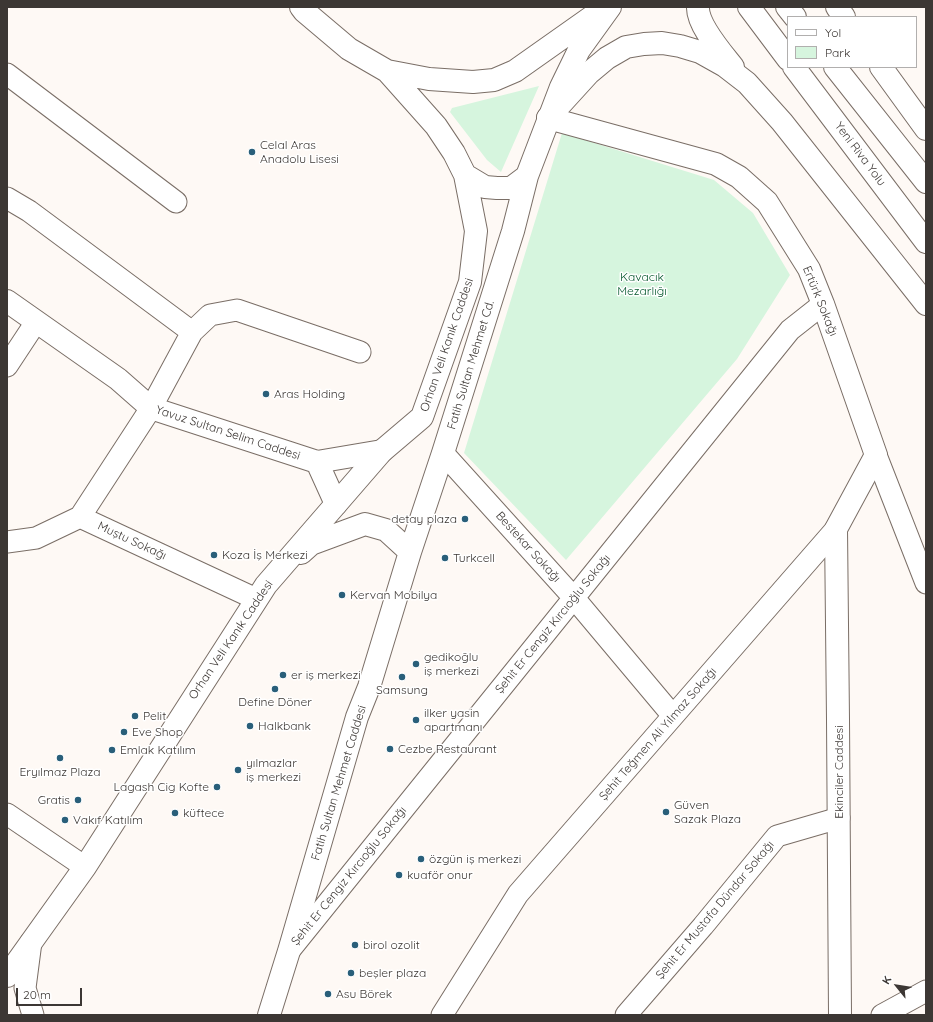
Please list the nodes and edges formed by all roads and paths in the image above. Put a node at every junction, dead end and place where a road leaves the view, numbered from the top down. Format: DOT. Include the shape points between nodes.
graph roads {
  1 [pos="301,7"];
  2 [pos="606,7"];
  3 [pos="610,7"];
  4 [pos="698,7"];
  5 [pos="749,7"];
  6 [pos="787,7"];
  7 [pos="837,7"];
  8 [pos="794,16"];
  9 [pos="843,16"];
  10 [pos="787,58"];
  11 [pos="795,68"];
  12 [pos="836,68"];
  13 [pos="881,68"];
  14 [pos="387,71"];
  15 [pos="7,74"];
  16 [pos="747,83"];
  17 [pos="548,118"];
  18 [pos="926,129"];
  19 [pos="465,175"];
  20 [pos="527,176"];
  21 [pos="926,182"];
  22 [pos="7,198"];
  23 [pos="176,202"];
  24 [pos="926,242"];
  25 [pos="7,301"];
  26 [pos="823,304"];
  27 [pos="926,304"];
  28 [pos="36,322"];
  29 [pos="192,332"];
  30 [pos="360,352"];
  31 [pos="7,366"];
  32 [pos="151,408"];
  33 [pos="382,452"];
  34 [pos="443,453"];
  35 [pos="876,455"];
  36 [pos="317,462"];
  37 [pos="336,504"];
  38 [pos="80,516"];
  39 [pos="836,529"];
  40 [pos="7,542"];
  41 [pos="410,552"];
  42 [pos="926,584"];
  43 [pos="261,592"];
  44 [pos="574,598"];
  45 [pos="673,716"];
  46 [pos="7,814"];
  47 [pos="839,818"];
  48 [pos="85,866"];
  49 [pos="31,942"];
  50 [pos="289,951"];
  51 [pos="7,976"];
  52 [pos="926,991"];
  53 [pos="33,1015"];
  54 [pos="269,1015"];
  55 [pos="442,1015"];
  56 [pos="626,1015"];
  57 [pos="840,1015"];
  58 [pos="882,1015"];
  1 -- 14 [label="main road" via="349,49"];
  2 -- 14 [label="main road" via="515,72 494,80 429,80"];
  3 -- 17 [label="main road, Fatih Sultan Mehmet Cd." via="579,50"];
  4 -- 16 [label="main road" via="701,22"];
  5 -- 10 [label="main road"];
  6 -- 8 [label="main road"];
  7 -- 9 [label="main road"];
  11 -- 24 [label="main road, Yeni Riva Yolu"];
  12 -- 21 [label="main road"];
  13 -- 18 [label="main road"];
  14 -- 19 [label="main road, Orhan Veli Kanık Caddesi" via="436,126"];
  15 -- 23 [label="street"];
  16 -- 17 [label="main road" via="725,66 700,52 680,46 662,43 626,47 589,73"];
  16 -- 27 [label="main road" via="782,122"];
  17 -- 20 [label="main road, Fatih Sultan Mehmet Cd."];
  17 -- 26 [label="main road, Ertürk Sokağı" via="716,164 739,177 767,202 809,269"];
  19 -- 20 [label="main road" via="485,186 497,188 511,188"];
  19 -- 33 [label="main road, Orhan Veli Kanık Caddesi" via="476,231 470,282 422,417"];
  20 -- 34 [label="main road, Fatih Sultan Mehmet Cd." via="513,231"];
  22 -- 29 [label="street" via="29,211"];
  25 -- 28 [label="main road, Yavuz Sultan Selim Caddesi"];
  26 -- 35 [label="main road, Ertürk Sokağı"];
  26 -- 44 [label="street, Şehit Er Cengiz Kırcıoğlu Sokağı" via="790,330"];
  28 -- 31 [label="street"];
  28 -- 32 [label="main road, Yavuz Sultan Selim Caddesi" via="118,379"];
  29 -- 30 [label="street" via="210,315 237,310"];
  29 -- 32 [label="street"];
  32 -- 36 [label="main road, Yavuz Sultan Selim Caddesi"];
  32 -- 38 [label="street"];
  33 -- 36 [label="main road"];
  33 -- 37 [label="main road, Orhan Veli Kanık Caddesi"];
  34 -- 41 [label="main road, Fatih Sultan Mehmet Cd."];
  34 -- 44 [label="street, Bestekar Sokağı"];
  35 -- 39 [label="main road, Şehit Teğmen Ali Yılmaz Sokağı"];
  35 -- 42 [label="street, Ertürk Sokağı"];
  36 -- 37 [label="main road"];
  37 -- 43 [label="main road, Orhan Veli Kanık Caddesi"];
  38 -- 40 [label="street" via="36,538"];
  38 -- 43 [label="street, Muştu Sokağı"];
  39 -- 45 [label="street, Şehit Teğmen Ali Yılmaz Sokağı"];
  39 -- 47 [label="main road, Ekinciler Caddesi"];
  41 -- 43 [label="main road" via="386,530 365,524 311,544"];
  41 -- 50 [label="main road, Fatih Sultan Mehmet Caddesi" via="369,687 357,717"];
  43 -- 48 [label="main road, Orhan Veli Kanık Caddesi"];
  44 -- 45 [label="street, Bestekar Sokağı"];
  44 -- 50 [label="street, Şehit Er Cengiz Kırcıoğlu Sokağı"];
  45 -- 55 [label="street, Şehit Teğmen Ali Yılmaz Sokağı" via="518,894"];
  46 -- 48 [label="street"];
  47 -- 56 [label="street, Şehit Er Mustafa Dündar Sokağı" via="777,836"];
  47 -- 57 [label="main road, Ekinciler Caddesi"];
  48 -- 49 [label="main road, Orhan Veli Kanık Caddesi"];
  49 -- 51 [label="main road, Orhan Veli Kanık Caddesi"];
  49 -- 53 [label="street" via="25,988"];
  50 -- 54 [label="main road, Fatih Sultan Mehmet Caddesi"];
  52 -- 58 [label="street"];
}
